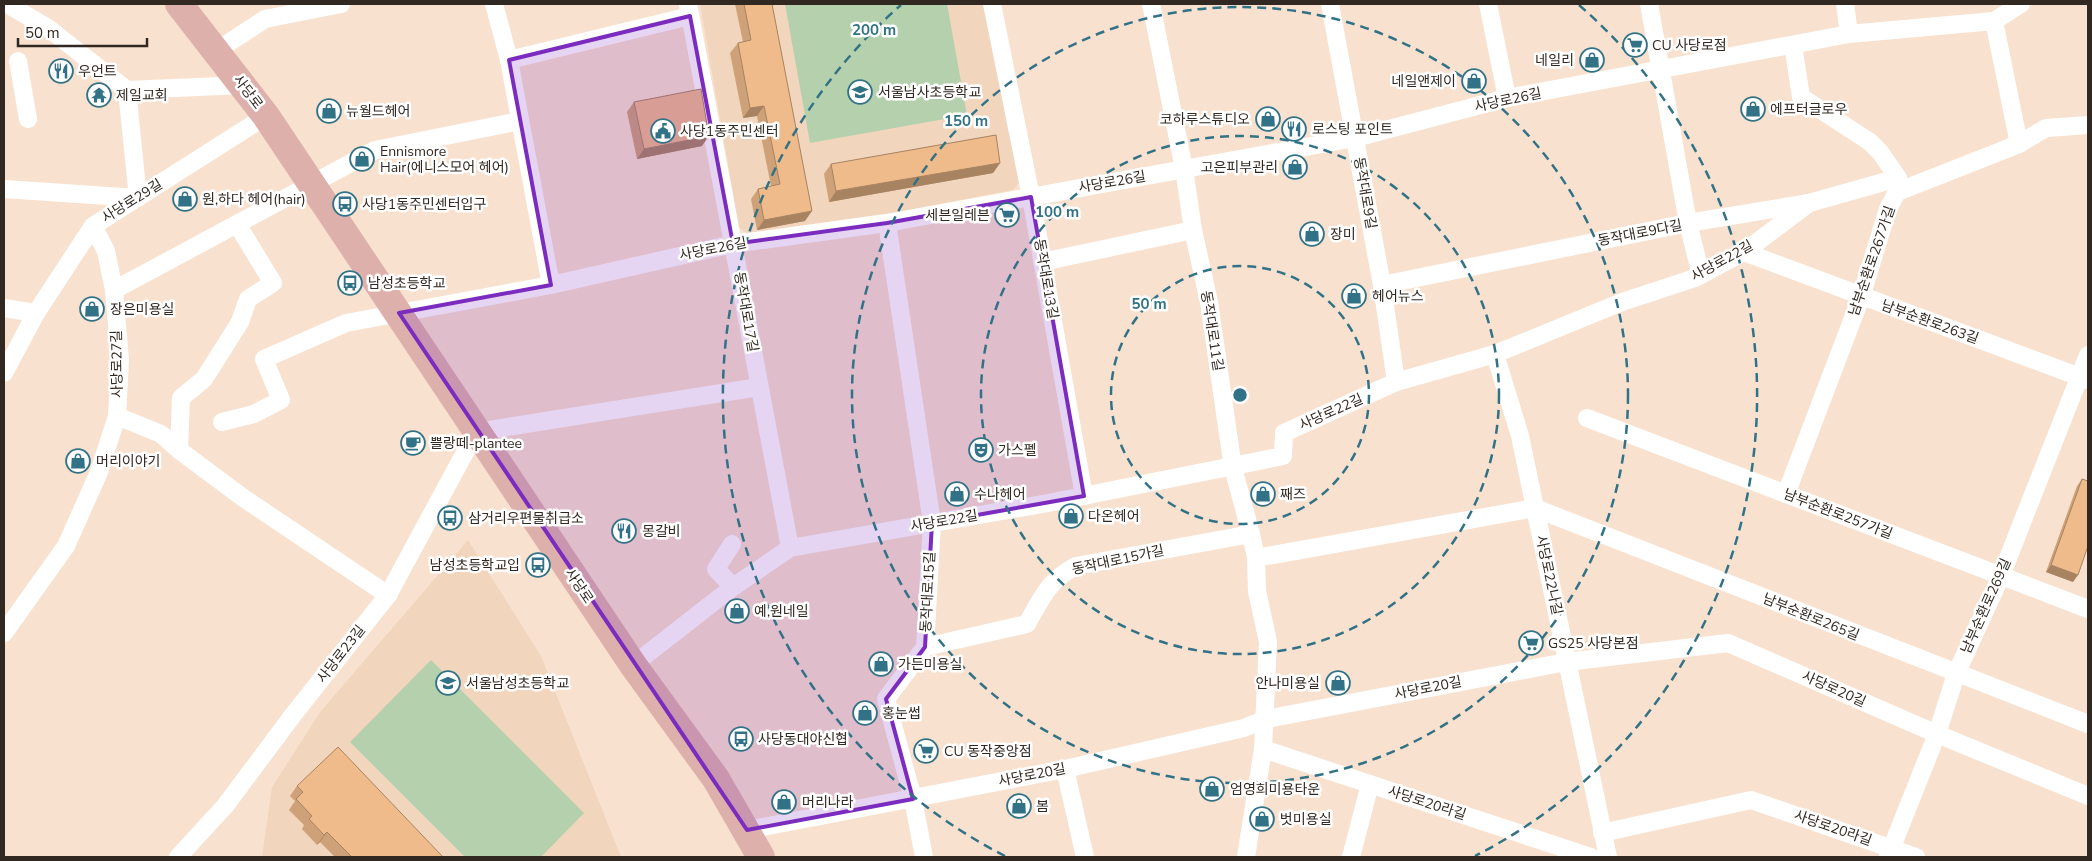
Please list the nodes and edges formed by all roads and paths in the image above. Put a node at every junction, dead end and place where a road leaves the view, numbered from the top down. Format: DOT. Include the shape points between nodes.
graph roads {
  1 [pos="7,4"];
  2 [pos="178,4"];
  3 [pos="341,4"];
  4 [pos="494,4"];
  5 [pos="992,4"];
  6 [pos="1151,4"];
  7 [pos="1330,4"];
  8 [pos="1488,4"];
  9 [pos="1650,4"];
  10 [pos="1845,4"];
  11 [pos="2021,4"];
  12 [pos="689,10"];
  13 [pos="265,11"];
  14 [pos="1994,21"];
  15 [pos="1849,34"];
  16 [pos="1793,45"];
  17 [pos="216,51"];
  18 [pos="509,60"];
  19 [pos="18,61"];
  20 [pos="1662,70"];
  21 [pos="244,85"];
  22 [pos="126,90"];
  23 [pos="1507,98"];
  24 [pos="266,116"];
  25 [pos="28,119"];
  26 [pos="520,121"];
  27 [pos="2088,125"];
  28 [pos="1355,138"];
  29 [pos="2019,144"];
  30 [pos="1184,169"];
  31 [pos="311,185"];
  32 [pos="4,189"];
  33 [pos="1031,197"];
  34 [pos="138,198"];
  35 [pos="1810,203"];
  36 [pos="887,223"];
  37 [pos="1688,223"];
  38 [pos="237,224"];
  39 [pos="93,226"];
  40 [pos="1193,230"];
  41 [pos="733,244"];
  42 [pos="1744,252"];
  43 [pos="1042,262"];
  44 [pos="1702,275"];
  45 [pos="551,285"];
  46 [pos="1382,285"];
  47 [pos="114,290"];
  48 [pos="1861,296"];
  49 [pos="4,308"];
  50 [pos="36,313"];
  51 [pos="399,313"];
  52 [pos="1495,354"];
  53 [pos="2088,356"];
  54 [pos="4,373"];
  55 [pos="2084,378"];
  56 [pos="1396,382"];
  57 [pos="760,387"];
  58 [pos="117,416"];
  59 [pos="1587,418"];
  60 [pos="222,422"];
  61 [pos="476,432"];
  62 [pos="179,450"];
  63 [pos="1233,468"];
  64 [pos="1786,494"];
  65 [pos="1084,496"];
  66 [pos="1535,508"];
  67 [pos="932,523"];
  68 [pos="1251,534"];
  69 [pos="732,544"];
  70 [pos="790,548"];
  71 [pos="1256,558"];
  72 [pos="2000,576"];
  73 [pos="733,587"];
  74 [pos="388,595"];
  75 [pos="2088,609"];
  76 [pos="4,633"];
  77 [pos="925,647"];
  78 [pos="1566,662"];
  79 [pos="633,665"];
  80 [pos="1956,674"];
  81 [pos="1266,719"];
  82 [pos="2088,724"];
  83 [pos="1937,734"];
  84 [pos="1263,750"];
  85 [pos="1065,769"];
  86 [pos="1370,784"];
  87 [pos="2088,796"];
  88 [pos="912,798"];
  89 [pos="747,830"];
  90 [pos="1602,833"];
  91 [pos="1890,852"];
  92 [pos="178,857"];
  93 [pos="761,857"];
  94 [pos="924,857"];
  95 [pos="1085,857"];
  96 [pos="1246,857"];
  97 [pos="1351,857"];
  98 [pos="1591,857"];
  99 [pos="1608,857"];
  100 [pos="1916,857"];
  1 -- 22 [label="street" via="48,28"];
  2 -- 17 [label="main road, 사당로"];
  3 -- 13 [label="street"];
  4 -- 18 [label="street"];
  5 -- 33 [label="street, 동작대로13길"];
  6 -- 30 [label="street, 동작대로11길"];
  7 -- 28 [label="street, 동작대로9길"];
  8 -- 23 [label="street"];
  9 -- 20 [label="street"];
  10 -- 15 [label="street"];
  11 -- 14 [label="street, 사당로26길"];
  12 -- 18 [label="street, 동작대로17길"];
  12 -- 41 [label="street, 동작대로17길"];
  13 -- 17 [label="street"];
  14 -- 15 [label="street, 사당로26길"];
  14 -- 29 [label="street"];
  15 -- 16 [label="street, 사당로26길"];
  16 -- 20 [label="street, 사당로26길"];
  16 -- 35 [label="street, 동작대로9다길" via="1801,97 1870,142 1898,178"];
  17 -- 21 [label="main road, 사당로"];
  18 -- 26 [label="street"];
  19 -- 25 [label="street"];
  20 -- 23 [label="street, 사당로26길"];
  20 -- 37 [label="street"];
  21 -- 22 [label="street"];
  21 -- 24 [label="main road, 사당로"];
  22 -- 34 [label="street"];
  23 -- 28 [label="street, 사당로26길"];
  24 -- 31 [label="main road, 사당로"];
  24 -- 34 [label="street, 사당로29길"];
  26 -- 31 [label="street" via="375,150"];
  26 -- 45 [label="street"];
  27 -- 29 [label="street, 남부순환로267가길" via="2046,128"];
  28 -- 30 [label="street, 사당로26길"];
  28 -- 46 [label="street, 동작대로9길"];
  29 -- 48 [label="street, 남부순환로267가길" via="1897,192 1888,209"];
  30 -- 33 [label="street, 사당로26길"];
  30 -- 40 [label="street, 동작대로11길"];
  31 -- 38 [label="street"];
  31 -- 51 [label="main road, 사당로"];
  32 -- 34 [label="street"];
  33 -- 36 [label="street, 사당로26길"];
  33 -- 43 [label="street, 동작대로13길"];
  34 -- 39 [label="street, 사당로29길"];
  35 -- 37 [label="street, 동작대로9다길"];
  35 -- 42 [label="street, 사당로22길"];
  36 -- 41 [label="street, 사당로26길"];
  36 -- 67 [label="street, 동작대로15길"];
  37 -- 44 [label="street"];
  37 -- 46 [label="street, 동작대로9다길"];
  38 -- 47 [label="street"];
  38 -- 62 [label="street" via="273,283 248,300 240,322 204,379 181,398"];
  39 -- 47 [label="street, 사당로27길" via="106,251"];
  39 -- 50 [label="street, 사당로29길"];
  40 -- 43 [label="street"];
  40 -- 63 [label="street, 동작대로11길" via="1209,302"];
  41 -- 45 [label="street, 사당로26길"];
  41 -- 57 [label="street, 동작대로17길"];
  42 -- 44 [label="street, 사당로22길"];
  42 -- 48 [label="street, 남부순환로263길"];
  43 -- 65 [label="street, 동작대로13길"];
  44 -- 52 [label="street, 사당로22길" via="1622,302"];
  45 -- 51 [label="street, 사당로26길"];
  46 -- 56 [label="street, 동작대로9길"];
  47 -- 58 [label="street, 사당로27길" via="120,360"];
  48 -- 55 [label="street, 남부순환로263길"];
  48 -- 64 [label="street, 남부순환로267가길"];
  49 -- 50 [label="street"];
  50 -- 54 [label="street, 사당로29길"];
  51 -- 60 [label="street" via="346,323 264,359 282,400 254,414"];
  51 -- 61 [label="main road, 사당로"];
  52 -- 56 [label="street, 사당로22길"];
  52 -- 66 [label="street, 사당로22나길" via="1520,436"];
  53 -- 55 [label="street, 남부순환로269길"];
  55 -- 72 [label="street, 남부순환로269길"];
  56 -- 63 [label="street, 사당로22길" via="1284,433 1283,456"];
  57 -- 61 [label="street"];
  57 -- 70 [label="street, 동작대로17길"];
  58 -- 62 [label="street" via="161,434"];
  58 -- 76 [label="street, 사당로27길" via="99,472 66,546"];
  59 -- 64 [label="street, 남부순환로257가길"];
  61 -- 74 [label="street, 사당로23길"];
  61 -- 79 [label="main road, 사당로"];
  62 -- 74 [label="street" via="242,497"];
  63 -- 65 [label="street, 사당로22길"];
  63 -- 68 [label="street, 동작대로11길"];
  64 -- 72 [label="street, 남부순환로257가길"];
  65 -- 67 [label="street, 사당로22길"];
  66 -- 71 [label="street"];
  66 -- 78 [label="street, 사당로22나길"];
  66 -- 80 [label="street, 남부순환로265길"];
  67 -- 70 [label="street, 사당로22길"];
  67 -- 77 [label="street, 동작대로15길"];
  68 -- 71 [label="street, 동작대로11길"];
  68 -- 77 [label="street, 동작대로15가길" via="1076,566 1060,574 1044,592 1028,624"];
  69 -- 73 [label="street" via="716,569"];
  70 -- 73 [label="street, 사당로22길"];
  71 -- 81 [label="street, 동작대로11길" via="1257,590 1268,642"];
  72 -- 75 [label="street, 남부순환로257가길"];
  72 -- 80 [label="street, 남부순환로269길"];
  73 -- 79 [label="street, 사당로22길"];
  74 -- 92 [label="street, 사당로23길" via="226,806"];
  77 -- 88 [label="street, 동작대로15길" via="886,699"];
  78 -- 81 [label="street, 사당로20길"];
  78 -- 83 [label="street, 사당로20길" via="1728,643"];
  78 -- 90 [label="street, 사당로22나길"];
  79 -- 89 [label="main road, 사당로" via="716,779"];
  80 -- 82 [label="street, 남부순환로265길"];
  80 -- 83 [label="street, 남부순환로269길"];
  81 -- 84 [label="street, 동작대로11길"];
  81 -- 85 [label="street, 사당로20길" via="1244,728"];
  83 -- 87 [label="street, 사당로20길"];
  83 -- 91 [label="street, 남부순환로269길"];
  84 -- 86 [label="street, 사당로20라길"];
  84 -- 96 [label="street, 동작대로11길"];
  85 -- 88 [label="street, 사당로20길"];
  85 -- 95 [label="street"];
  86 -- 97 [label="street"];
  86 -- 98 [label="street, 사당로20라길"];
  88 -- 89 [label="street, 사당로20길"];
  88 -- 94 [label="street, 동작대로15길"];
  89 -- 93 [label="main road, 사당로"];
  90 -- 91 [label="street, 사당로20라길" via="1750,800"];
  90 -- 99 [label="street, 사당로22나길"];
  91 -- 100 [label="street, 사당로20라길"];
}
